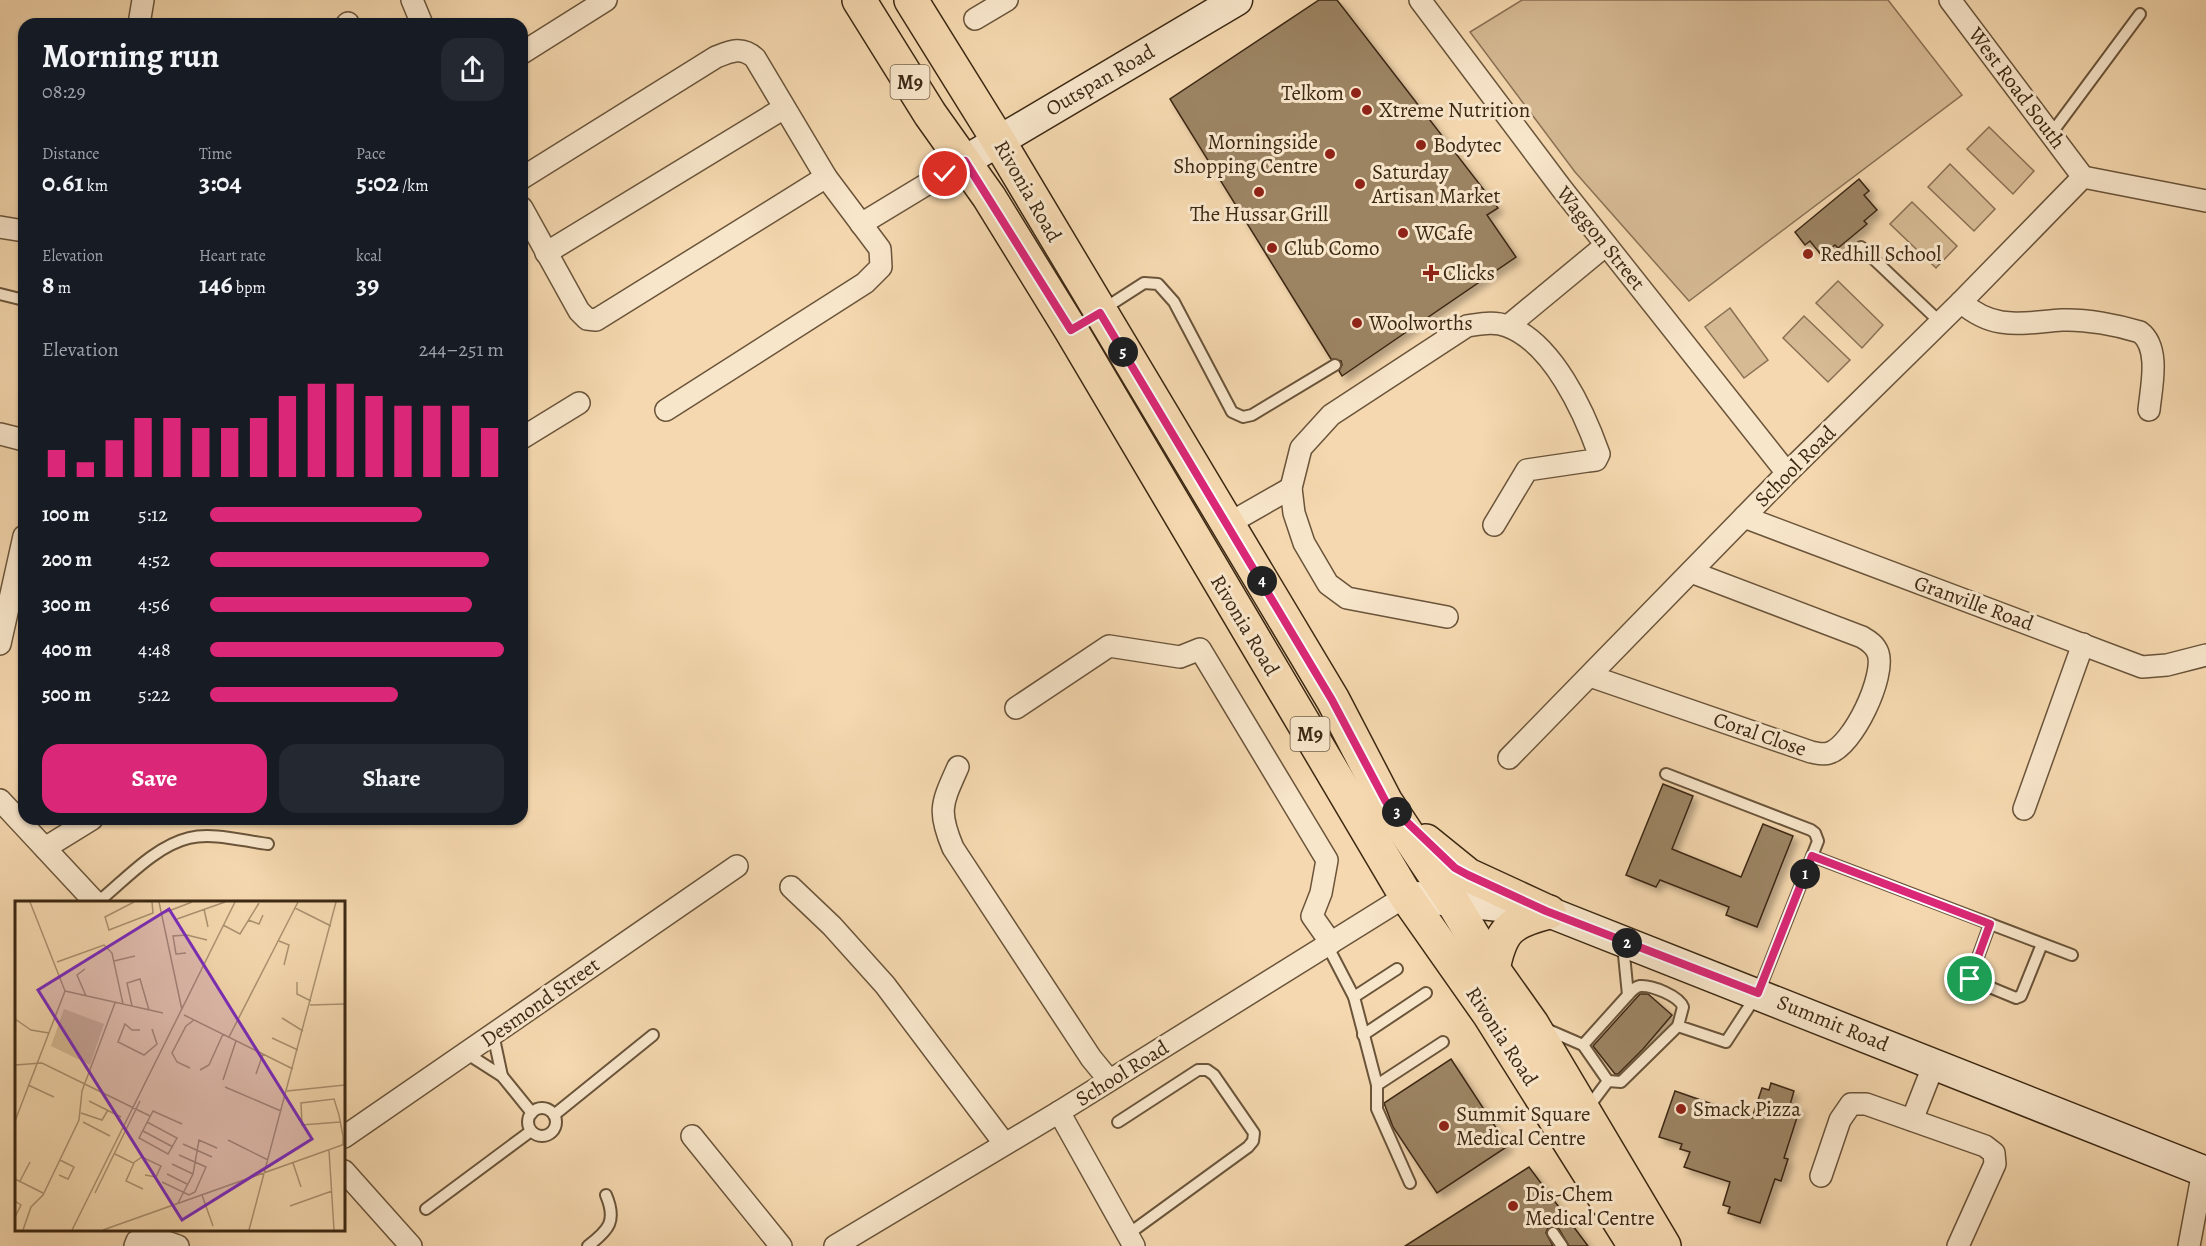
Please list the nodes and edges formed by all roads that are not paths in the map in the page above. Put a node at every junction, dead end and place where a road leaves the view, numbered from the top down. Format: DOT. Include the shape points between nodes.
graph roads {
  1 [pos="144,0"];
  2 [pos="412,0"];
  3 [pos="606,0"];
  4 [pos="859,0"];
  5 [pos="911,0"];
  6 [pos="1008,0"];
  7 [pos="1237,0"];
  8 [pos="1420,0"];
  9 [pos="1950,0"];
  10 [pos="2140,14"];
  11 [pos="140,18"];
  12 [pos="420,18"];
  13 [pos="975,19"];
  14 [pos="528,49"];
  15 [pos="783,108"];
  16 [pos="2051,134"];
  17 [pos="998,140"];
  18 [pos="965,161"];
  19 [pos="528,174"];
  20 [pos="826,177"];
  21 [pos="2083,177"];
  22 [pos="2206,201"];
  23 [pos="528,219"];
  24 [pos="861,224"];
  25 [pos="0,227"];
  26 [pos="18,230"];
  27 [pos="1606,245"];
  28 [pos="1861,247"];
  29 [pos="546,253"];
  30 [pos="0,294"];
  31 [pos="18,298"];
  32 [pos="1961,302"];
  33 [pos="1100,313"];
  34 [pos="1940,322"];
  35 [pos="1508,326"];
  36 [pos="1071,330"];
  37 [pos="1335,365"];
  38 [pos="579,404"];
  39 [pos="666,410"];
  40 [pos="2149,410"];
  41 [pos="0,434"];
  42 [pos="528,434"];
  43 [pos="18,438"];
  44 [pos="1787,473"];
  45 [pos="1291,488"];
  46 [pos="1744,517"];
  47 [pos="1228,524"];
  48 [pos="1494,525"];
  49 [pos="18,563"];
  50 [pos="1691,572"];
  51 [pos="1447,617"];
  52 [pos="0,644"];
  53 [pos="2083,644"];
  54 [pos="2206,655"];
  55 [pos="1590,676"];
  56 [pos="1016,708"];
  57 [pos="1509,758"];
  58 [pos="958,767"];
  59 [pos="1666,774"];
  60 [pos="0,800"];
  61 [pos="1386,802"];
  62 [pos="2024,809"];
  63 [pos="18,819"];
  64 [pos="23,825"];
  65 [pos="82,825"];
  66 [pos="268,844"];
  67 [pos="45,848"];
  68 [pos="1812,856"];
  69 [pos="737,866"];
  70 [pos="791,887"];
  71 [pos="1406,896"];
  72 [pos="95,901"];
  73 [pos="99,901"];
  74 [pos="1452,902"];
  75 [pos="1548,912"];
  76 [pos="1990,924"];
  77 [pos="1623,941"];
  78 [pos="1329,944"];
  79 [pos="2042,944"];
  80 [pos="2072,955"];
  81 [pos="1397,969"];
  82 [pos="1493,969"];
  83 [pos="1426,993"];
  84 [pos="1758,993"];
  85 [pos="1628,995"];
  86 [pos="1354,997"];
  87 [pos="1532,1024"];
  88 [pos="1678,1026"];
  89 [pos="494,1034"];
  90 [pos="653,1035"];
  91 [pos="1363,1035"];
  92 [pos="1443,1042"];
  93 [pos="1583,1045"];
  94 [pos="466,1053"];
  95 [pos="1934,1064"];
  96 [pos="502,1076"];
  97 [pos="1109,1080"];
  98 [pos="1608,1081"];
  99 [pos="1377,1085"];
  100 [pos="1059,1112"];
  101 [pos="1585,1112"];
  102 [pos="532,1113"];
  103 [pos="554,1115"];
  104 [pos="1912,1120"];
  105 [pos="1118,1122"];
  106 [pos="531,1131"];
  107 [pos="345,1136"];
  108 [pos="692,1136"];
  109 [pos="1004,1143"];
  110 [pos="2205,1171"];
  111 [pos="345,1172"];
  112 [pos="1821,1176"];
  113 [pos="1410,1183"];
  114 [pos="606,1195"];
  115 [pos="426,1209"];
  116 [pos="1553,1233"];
  117 [pos="1130,1240"];
  118 [pos="1654,1243"];
  119 [pos="135,1246"];
  120 [pos="178,1246"];
  121 [pos="411,1246"];
  122 [pos="588,1246"];
  123 [pos="781,1246"];
  124 [pos="835,1246"];
  125 [pos="1562,1246"];
  126 [pos="1958,1246"];
  127 [pos="2189,1246"];
  1 -- 11 [label="street"];
  2 -- 12 [label="street"];
  3 -- 14 [label="street"];
  4 -- 18 [label="main road, Rivonia Road / M9" via="930,114"];
  5 -- 17 [label="main road, Rivonia Road / M9"];
  6 -- 13 [label="street"];
  7 -- 17 [label="main road, Outspan Road"];
  8 -- 27 [label="street, Waggon Street"];
  9 -- 16 [label="street, West Road South"];
  10 -- 16 [label="lane"];
  15 -- 19 [label="street" via="747,50 727,52"];
  15 -- 20 [label="street"];
  15 -- 29 [label="street"];
  16 -- 21 [label="street, West Road South"];
  17 -- 18 [label="main road, Outspan Road"];
  17 -- 33 [label="main road, Rivonia Road / M9"];
  18 -- 24 [label="street"];
  18 -- 36 [label="main road, Rivonia Road / M9"];
  20 -- 24 [label="street"];
  20 -- 29 [label="street" via="596,320 587,319 579,311"];
  21 -- 22 [label="street"];
  21 -- 32 [label="street, School Road"];
  23 -- 29 [label="street"];
  24 -- 39 [label="street" via="880,249 881,267 875,274"];
  25 -- 26 [label="street"];
  27 -- 35 [label="street"];
  27 -- 44 [label="street, Waggon Street"];
  28 -- 34 [label="lane"];
  30 -- 31 [label="lane"];
  32 -- 34 [label="street, School Road"];
  32 -- 40 [label="street" via="1991,321 2074,321 2140,332 2153,369"];
  33 -- 36 [label="lane"];
  33 -- 37 [label="lane" via="1144,282 1155,282 1164,288 1236,415 1252,415"];
  33 -- 47 [label="main road, Rivonia Road / M9"];
  34 -- 44 [label="street, School Road"];
  35 -- 45 [label="street" via="1488,322 1467,326 1331,415 1301,448"];
  35 -- 48 [label="street" via="1524,336 1558,370 1588,424 1599,454 1596,460 1588,462 1527,470"];
  36 -- 71 [label="main road, Rivonia Road / M9"];
  38 -- 42 [label="street"];
  41 -- 43 [label="street"];
  44 -- 46 [label="street, School Road"];
  45 -- 47 [label="street"];
  45 -- 51 [label="street" via="1304,543 1328,584 1347,598"];
  46 -- 50 [label="street, School Road"];
  46 -- 53 [label="street, Granville Road"];
  47 -- 61 [label="main road, Rivonia Road / M9" via="1332,700"];
  49 -- 52 [label="street"];
  50 -- 55 [label="street, School Road"];
  50 -- 55 [label="street, Coral Close" via="1873,643 1880,659 1875,683 1853,731 1842,744 1830,753 1810,752"];
  53 -- 54 [label="street, Granville Road" via="2147,667"];
  53 -- 62 [label="street"];
  55 -- 57 [label="street, School Road"];
  56 -- 78 [label="street" via="1109,646 1180,657 1200,649 1327,860 1312,916"];
  58 -- 97 [label="street" via="942,804 953,848"];
  59 -- 68 [label="lane" via="1811,830 1818,841"];
  60 -- 63 [label="street"];
  61 -- 74 [label="main road, Rivonia Road / M9"];
  61 -- 75 [label="main road" via="1455,868"];
  64 -- 67 [label="street"];
  65 -- 67 [label="street"];
  66 -- 73 [label="lane" via="206,836 189,838 158,853"];
  67 -- 72 [label="street"];
  68 -- 76 [label="lane"];
  68 -- 84 [label="lane"];
  69 -- 89 [label="street, Desmond Street"];
  70 -- 109 [label="street" via="885,985"];
  71 -- 74 [label="main road, Summit Road"];
  71 -- 78 [label="street, School Road"];
  71 -- 118 [label="main road, Rivonia Road / M9"];
  74 -- 75 [label="main road, Summit Road"];
  74 -- 82 [label="main road, Rivonia Road / M9"];
  75 -- 77 [label="main road, Summit Road"];
  75 -- 82 [label="main road" via="1524,918 1501,937"];
  76 -- 79 [label="lane"];
  76 -- 79 [label="lane" via="1970,979 2016,998 2021,996"];
  77 -- 84 [label="main road, Summit Road"];
  77 -- 85 [label="lane"];
  78 -- 86 [label="lane"];
  78 -- 97 [label="street, School Road"];
  79 -- 80 [label="lane"];
  81 -- 86 [label="lane"];
  82 -- 87 [label="main road, Rivonia Road / M9"];
  83 -- 91 [label="lane"];
  84 -- 88 [label="lane" via="1726,1042"];
  84 -- 95 [label="main road, Summit Road"];
  85 -- 88 [label="lane" via="1635,988 1646,986 1678,999 1683,1007"];
  85 -- 93 [label="lane"];
  86 -- 91 [label="lane"];
  87 -- 93 [label="lane"];
  87 -- 101 [label="main road, Rivonia Road / M9"];
  88 -- 98 [label="lane" via="1621,1082"];
  89 -- 94 [label="street, Desmond Street"];
  89 -- 96 [label="lane"];
  90 -- 103 [label="lane"];
  91 -- 99 [label="lane"];
  92 -- 99 [label="lane"];
  93 -- 98 [label="lane"];
  94 -- 96 [label="lane"];
  94 -- 107 [label="street, Desmond Street"];
  95 -- 104 [label="street"];
  95 -- 110 [label="main road, Summit Road"];
  96 -- 102 [label="lane"];
  97 -- 100 [label="street, School Road"];
  98 -- 101 [label="lane"];
  99 -- 113 [label="lane" via="1380,1116"];
  100 -- 109 [label="street, School Road"];
  100 -- 117 [label="street"];
  101 -- 118 [label="main road, Rivonia Road / M9"];
  102 -- 103 [label="lane" via="544,1108"];
  102 -- 106 [label="lane" via="528,1118"];
  103 -- 106 [label="lane" via="556,1122 550,1133 543,1136"];
  104 -- 112 [label="street" via="1866,1104 1851,1104 1840,1120"];
  104 -- 126 [label="street" via="1985,1146 1996,1158"];
  105 -- 117 [label="lane" via="1198,1070 1207,1070 1254,1134 1248,1147"];
  106 -- 115 [label="lane"];
  108 -- 123 [label="street"];
  109 -- 124 [label="street, School Road"];
  110 -- 127 [label="street"];
  111 -- 121 [label="street"];
  114 -- 122 [label="lane" via="612,1220"];
  116 -- 125 [label="lane"];
  119 -- 120 [label="street" via="149,1236"];
}
